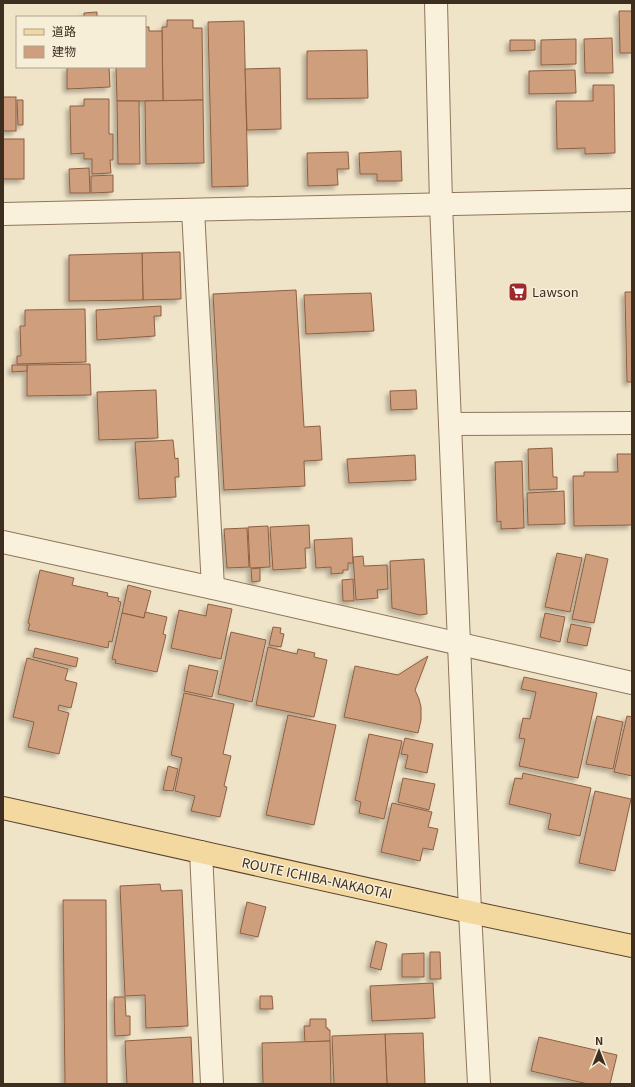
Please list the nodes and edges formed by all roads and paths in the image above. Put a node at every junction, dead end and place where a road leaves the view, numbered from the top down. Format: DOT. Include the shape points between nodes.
graph roads {
  1 [pos="436,3"];
  2 [pos="632,200"];
  3 [pos="440,204"];
  4 [pos="194,210"];
  5 [pos="3,214"];
  6 [pos="632,423"];
  7 [pos="450,424"];
  8 [pos="3,542"];
  9 [pos="213,588"];
  10 [pos="459,644"];
  11 [pos="632,683"];
  12 [pos="3,808"];
  13 [pos="201,852"];
  14 [pos="470,912"];
  15 [pos="632,946"];
  16 [pos="212,1084"];
  17 [pos="479,1084"];
  1 -- 3 [label="street"];
  2 -- 3 [label="street"];
  3 -- 4 [label="street"];
  3 -- 7 [label="street"];
  4 -- 5 [label="street"];
  4 -- 9 [label="street"];
  6 -- 7 [label="street"];
  7 -- 10 [label="street"];
  8 -- 9 [label="street"];
  9 -- 10 [label="street"];
  10 -- 11 [label="street"];
  10 -- 14 [label="street"];
  12 -- 13 [label="main road, ROUTE ICHIBA-NAKAOTAI"];
  13 -- 14 [label="main road, ROUTE ICHIBA-NAKAOTAI"];
  13 -- 16 [label="street"];
  14 -- 15 [label="main road, ROUTE ICHIBA-NAKAOTAI"];
  14 -- 17 [label="street"];
}
